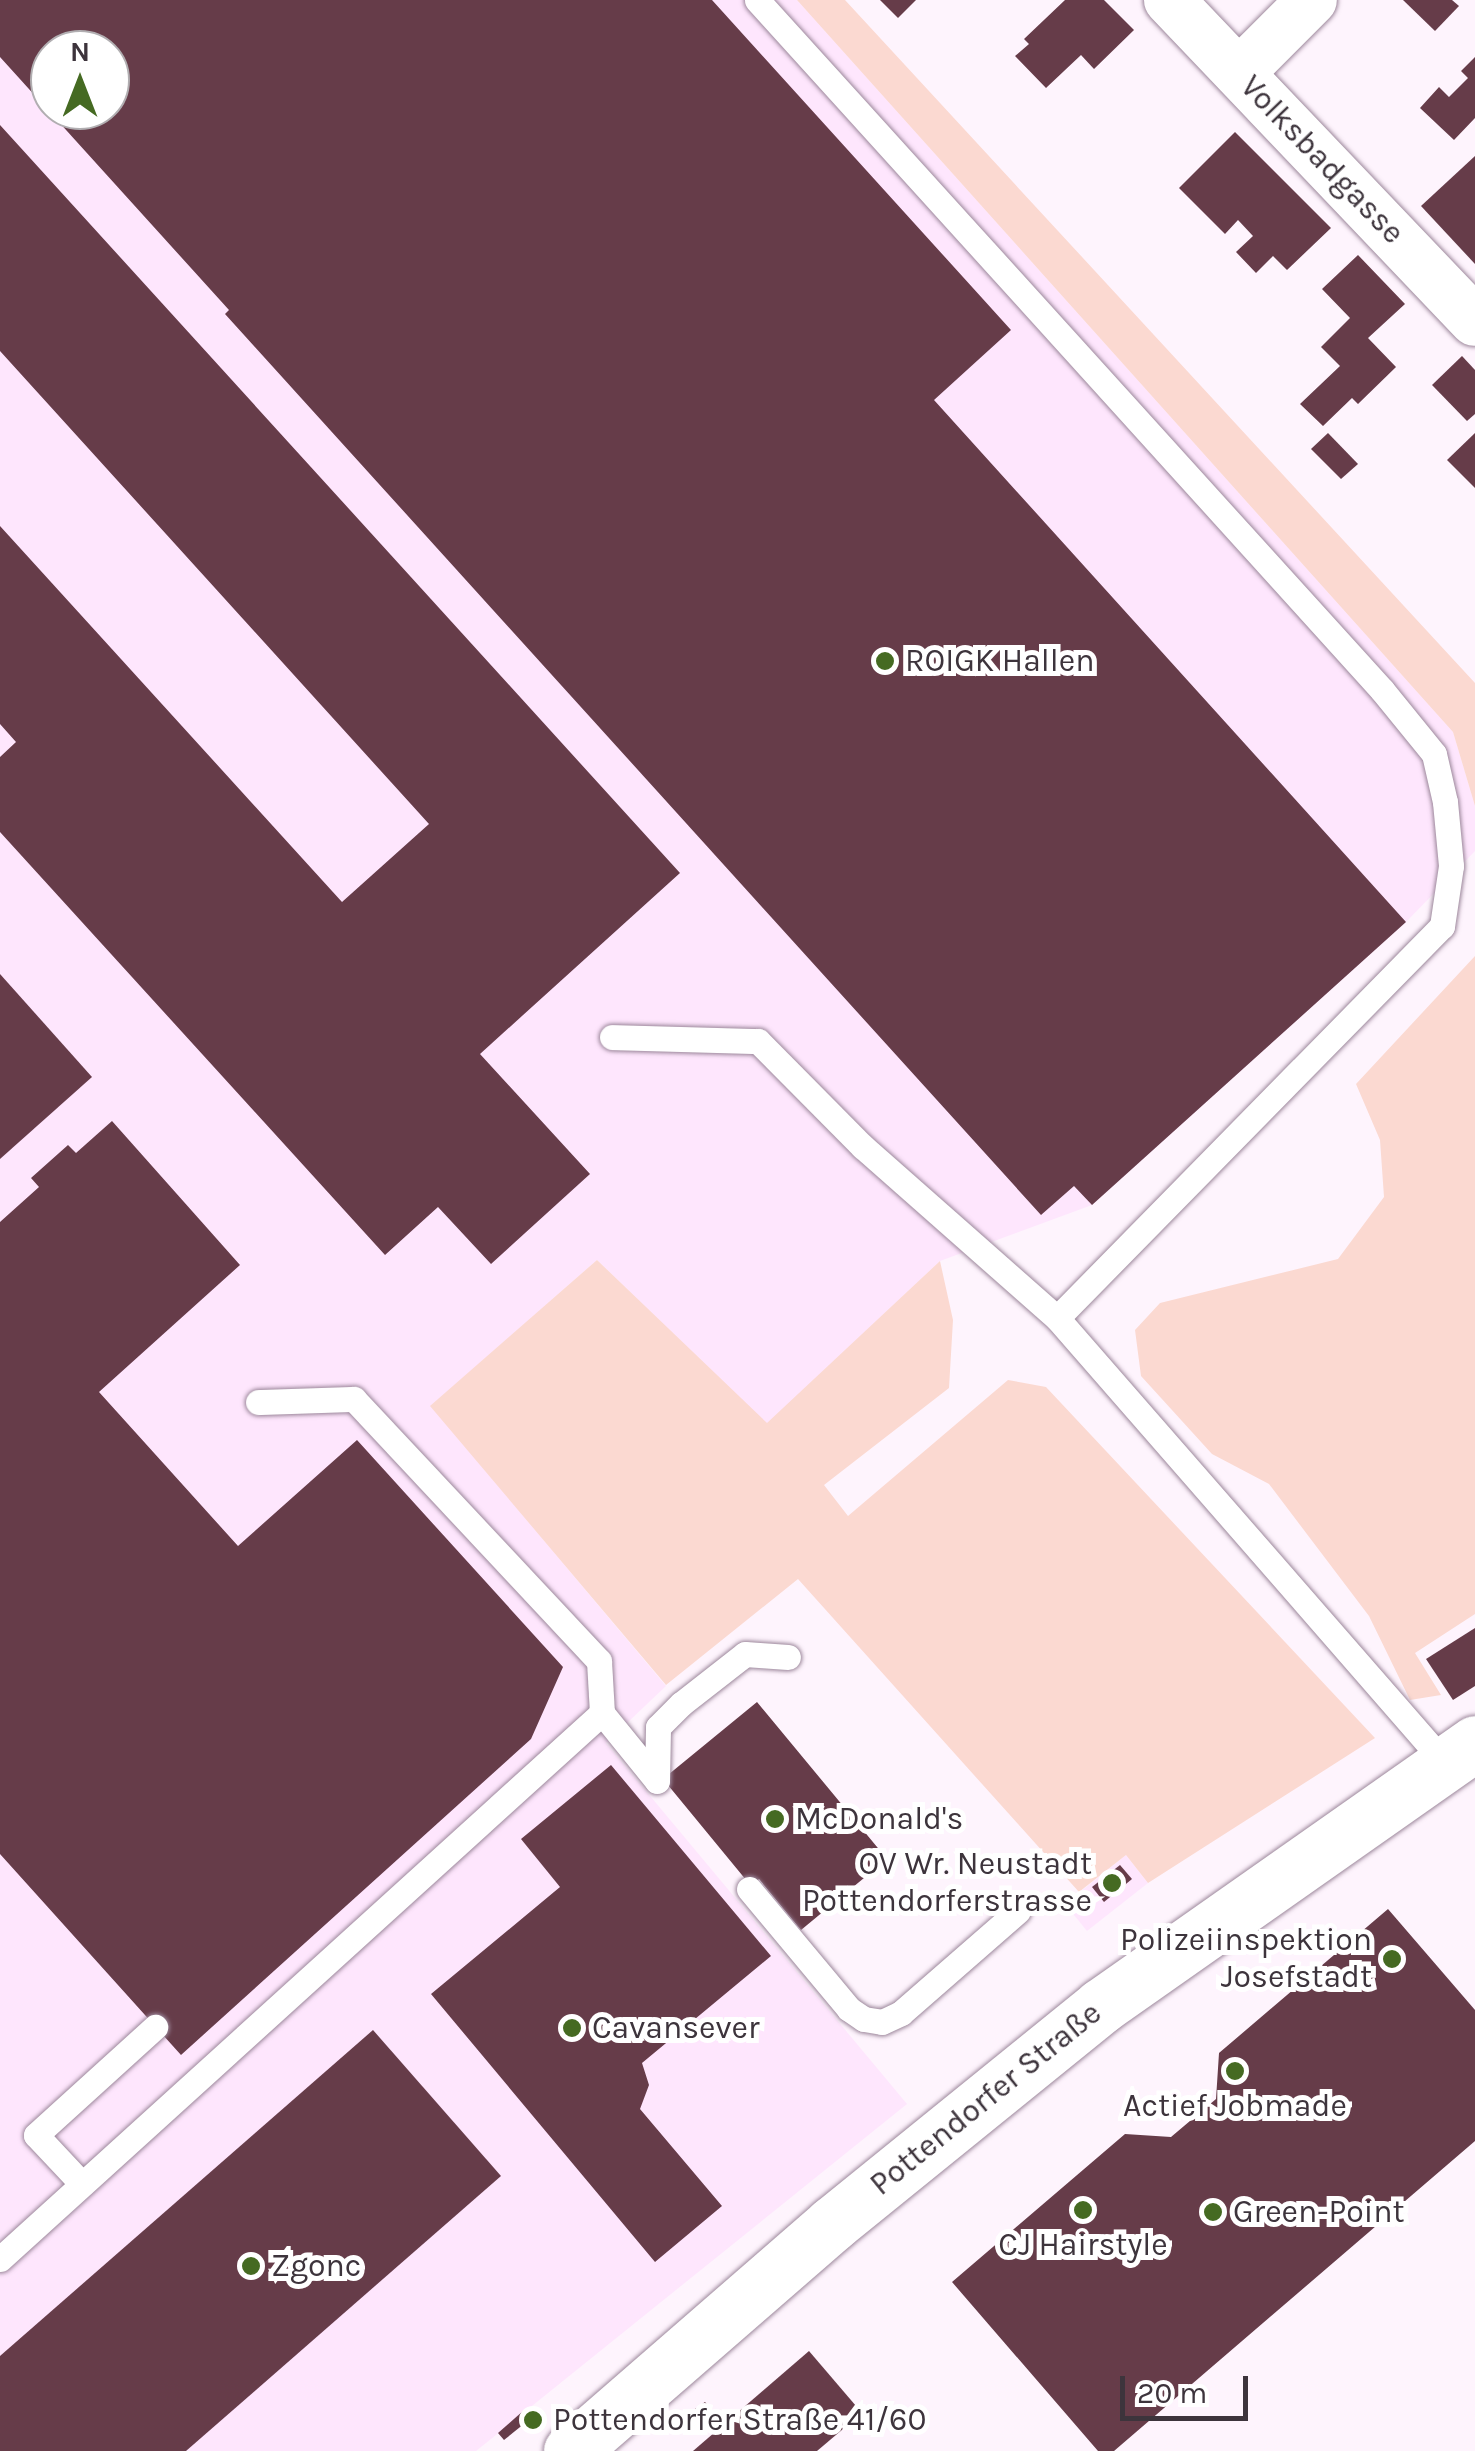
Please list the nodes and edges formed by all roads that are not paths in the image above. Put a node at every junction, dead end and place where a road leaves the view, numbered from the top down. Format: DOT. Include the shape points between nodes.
graph roads {
  1 [pos="756,0"];
  2 [pos="1169,0"];
  3 [pos="1312,0"];
  4 [pos="1239,72"];
  5 [pos="1475,321"];
  6 [pos="612,1037"];
  7 [pos="1056,1318"];
  8 [pos="258,1402"];
  9 [pos="788,1657"];
  10 [pos="602,1713"];
  11 [pos="1460,1753"];
  12 [pos="749,1889"];
  13 [pos="1018,1911"];
  14 [pos="155,2026"];
  15 [pos="82,2184"];
  16 [pos="0,2259"];
  17 [pos="570,2451"];
  1 -- 7 [label="lane" via="1382,690 1434,754 1446,802 1451,866 1442,926"];
  2 -- 4 [label="street, Volksbadgasse"];
  3 -- 4 [label="street"];
  4 -- 5 [label="street, Volksbadgasse"];
  6 -- 7 [label="lane" via="758,1041 863,1148"];
  7 -- 11 [label="lane"];
  8 -- 10 [label="lane" via="354,1400 598,1661"];
  9 -- 10 [label="lane" via="744,1654 681,1704 658,1727 656,1781"];
  10 -- 15 [label="lane"];
  11 -- 17 [label="main road, Pottendorfer Straße" via="1101,2006 832,2224"];
  12 -- 13 [label="lane" via="849,2009 882,2022"];
  14 -- 15 [label="lane" via="36,2135"];
  15 -- 16 [label="lane"];
}
